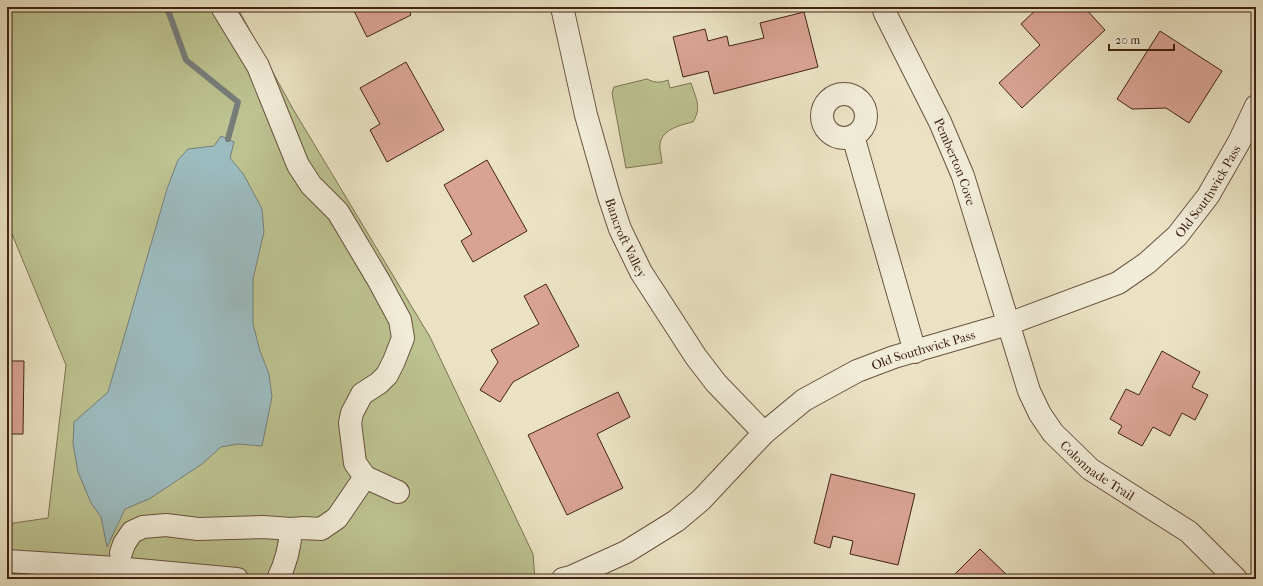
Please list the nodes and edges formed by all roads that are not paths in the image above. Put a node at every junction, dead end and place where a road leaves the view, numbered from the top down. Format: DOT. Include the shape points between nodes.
graph roads {
  1 [pos="222,7"];
  2 [pos="562,7"];
  3 [pos="883,7"];
  4 [pos="1256,106"];
  5 [pos="853,136"];
  6 [pos="1008,324"];
  7 [pos="915,352"];
  8 [pos="764,432"];
  9 [pos="365,477"];
  10 [pos="398,492"];
  11 [pos="291,530"];
  12 [pos="121,553"];
  13 [pos="7,561"];
  14 [pos="568,578"];
  15 [pos="237,579"];
  16 [pos="278,579"];
  17 [pos="1236,579"];
  1 -- 9 [label="street" via="258,66 298,165 311,185 338,212 400,320 403,338 387,375 362,394 352,413 350,423 355,463"];
  2 -- 8 [label="street, Bancroft Valley" via="586,115 620,229 641,272 696,357 716,384"];
  3 -- 6 [label="street, Pemberton Cove" via="940,122 963,176"];
  4 -- 6 [label="street, Old Southwick Pass" via="1208,196 1178,236 1147,263 1118,283"];
  5 -- 7 [label="street"];
  6 -- 7 [label="street, Old Southwick Pass"];
  6 -- 17 [label="street, Colonnade Trail" via="1029,391 1053,433 1090,469 1189,532"];
  7 -- 8 [label="street, Old Southwick Pass" via="894,357 857,372 824,389 804,400"];
  8 -- 14 [label="street, Old Southwick Pass" via="701,500 676,521 626,552"];
  9 -- 10 [label="street"];
  9 -- 11 [label="street" via="337,518 321,529"];
  11 -- 12 [label="street" via="263,527 198,529 166,525 143,527 132,532"];
  11 -- 16 [label="street" via="286,562"];
  13 -- 15 [label="street"];
}
